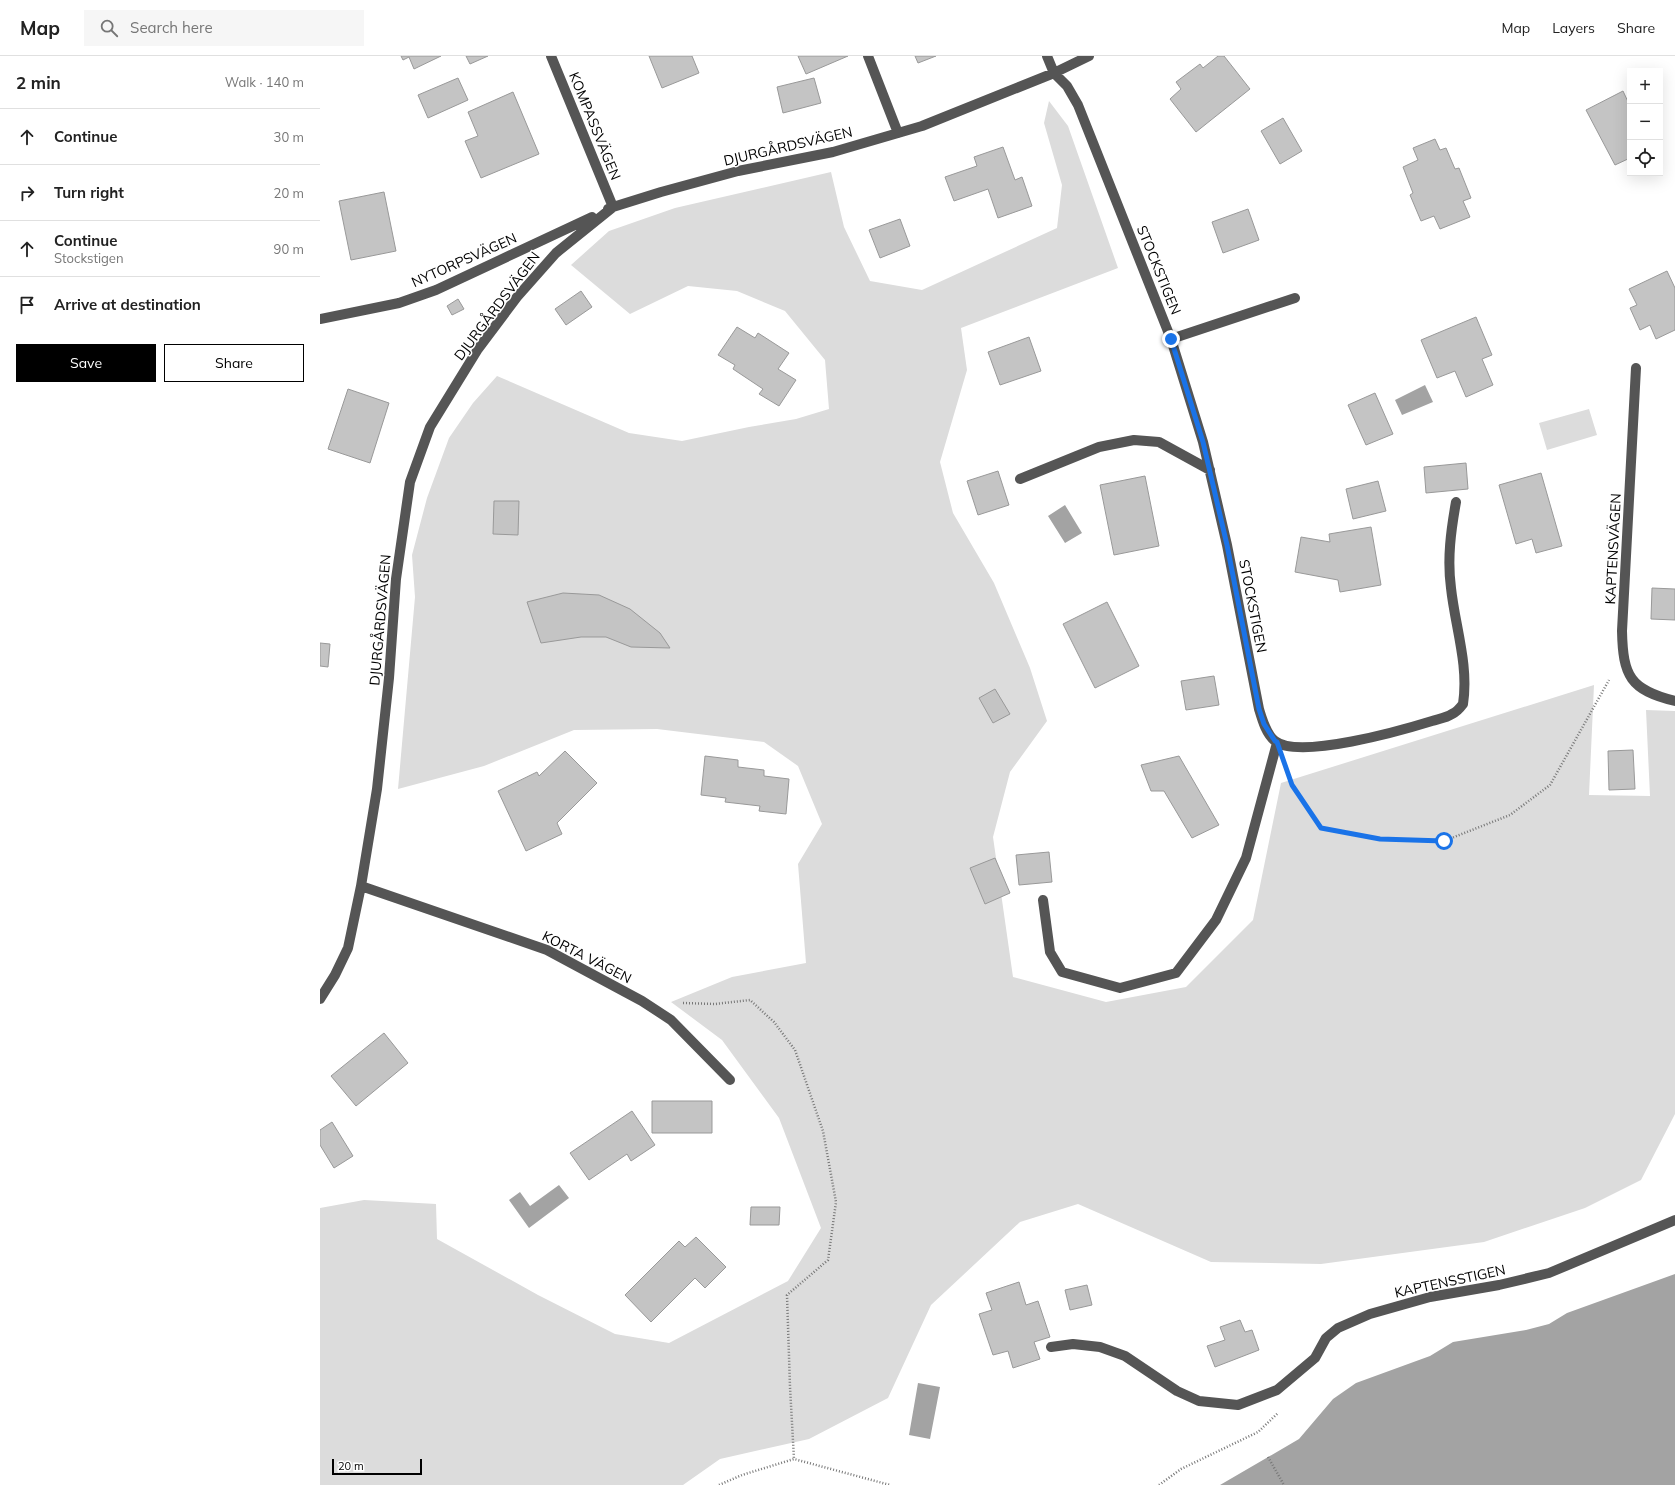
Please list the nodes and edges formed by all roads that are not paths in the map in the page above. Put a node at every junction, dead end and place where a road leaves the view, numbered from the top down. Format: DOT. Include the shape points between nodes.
graph roads {
  1 [pos="551,56"];
  2 [pos="868,56"];
  3 [pos="1047,56"];
  4 [pos="1089,56"];
  5 [pos="1054,73"];
  6 [pos="898,133"];
  7 [pos="613,207"];
  8 [pos="1295,298"];
  9 [pos="320,319"];
  10 [pos="1171,339"];
  11 [pos="1636,368"];
  12 [pos="1210,470"];
  13 [pos="1020,479"];
  14 [pos="1456,502"];
  15 [pos="1675,701"];
  16 [pos="1277,742"];
  17 [pos="361,886"];
  18 [pos="1043,900"];
  19 [pos="320,999"];
  20 [pos="730,1080"];
  21 [pos="1675,1220"];
  22 [pos="1050,1347"];
  1 -- 7 [label="street, KOMPASSVÄGEN"];
  2 -- 6 [label="street"];
  3 -- 5 [label="street, STOCKSTIGEN"];
  4 -- 5 [label="street, DJURGÅRDSVÄGEN"];
  5 -- 6 [label="street, DJURGÅRDSVÄGEN" via="922,126"];
  5 -- 10 [label="street, STOCKSTIGEN" via="1067,86 1078,105"];
  6 -- 7 [label="street, DJURGÅRDSVÄGEN" via="833,152 738,171"];
  7 -- 9 [label="street, NYTORPSVÄGEN" via="436,290 399,303"];
  7 -- 17 [label="street, DJURGÅRDSVÄGEN" via="556,252 517,297 478,349 430,427 410,482 396,579 377,789"];
  8 -- 10 [label="street"];
  10 -- 12 [label="street, STOCKSTIGEN"];
  11 -- 15 [label="street, KAPTENSVÄGEN" via="1622,655 1629,677 1640,688"];
  12 -- 13 [label="street" via="1159,442 1134,440 1099,447"];
  12 -- 16 [label="street, STOCKSTIGEN" via="1259,709 1264,724"];
  14 -- 16 [label="street" via="1449,564 1465,678 1463,704 1452,714 1410,728 1352,742 1318,747 1290,746"];
  16 -- 18 [label="street" via="1246,858 1216,920 1176,973 1120,988 1062,972 1050,952"];
  17 -- 19 [label="street, DJURGÅRDSVÄGEN" via="348,948"];
  17 -- 20 [label="street, KORTA VÄGEN" via="547,950 642,1001 671,1020"];
  21 -- 22 [label="street, KAPTENSSTIGEN" via="1549,1273 1499,1285 1430,1296 1370,1314 1338,1328 1326,1338 1315,1358 1277,1390 1238,1405 1199,1401 1177,1391 1125,1356 1100,1347 1073,1344"];
}
